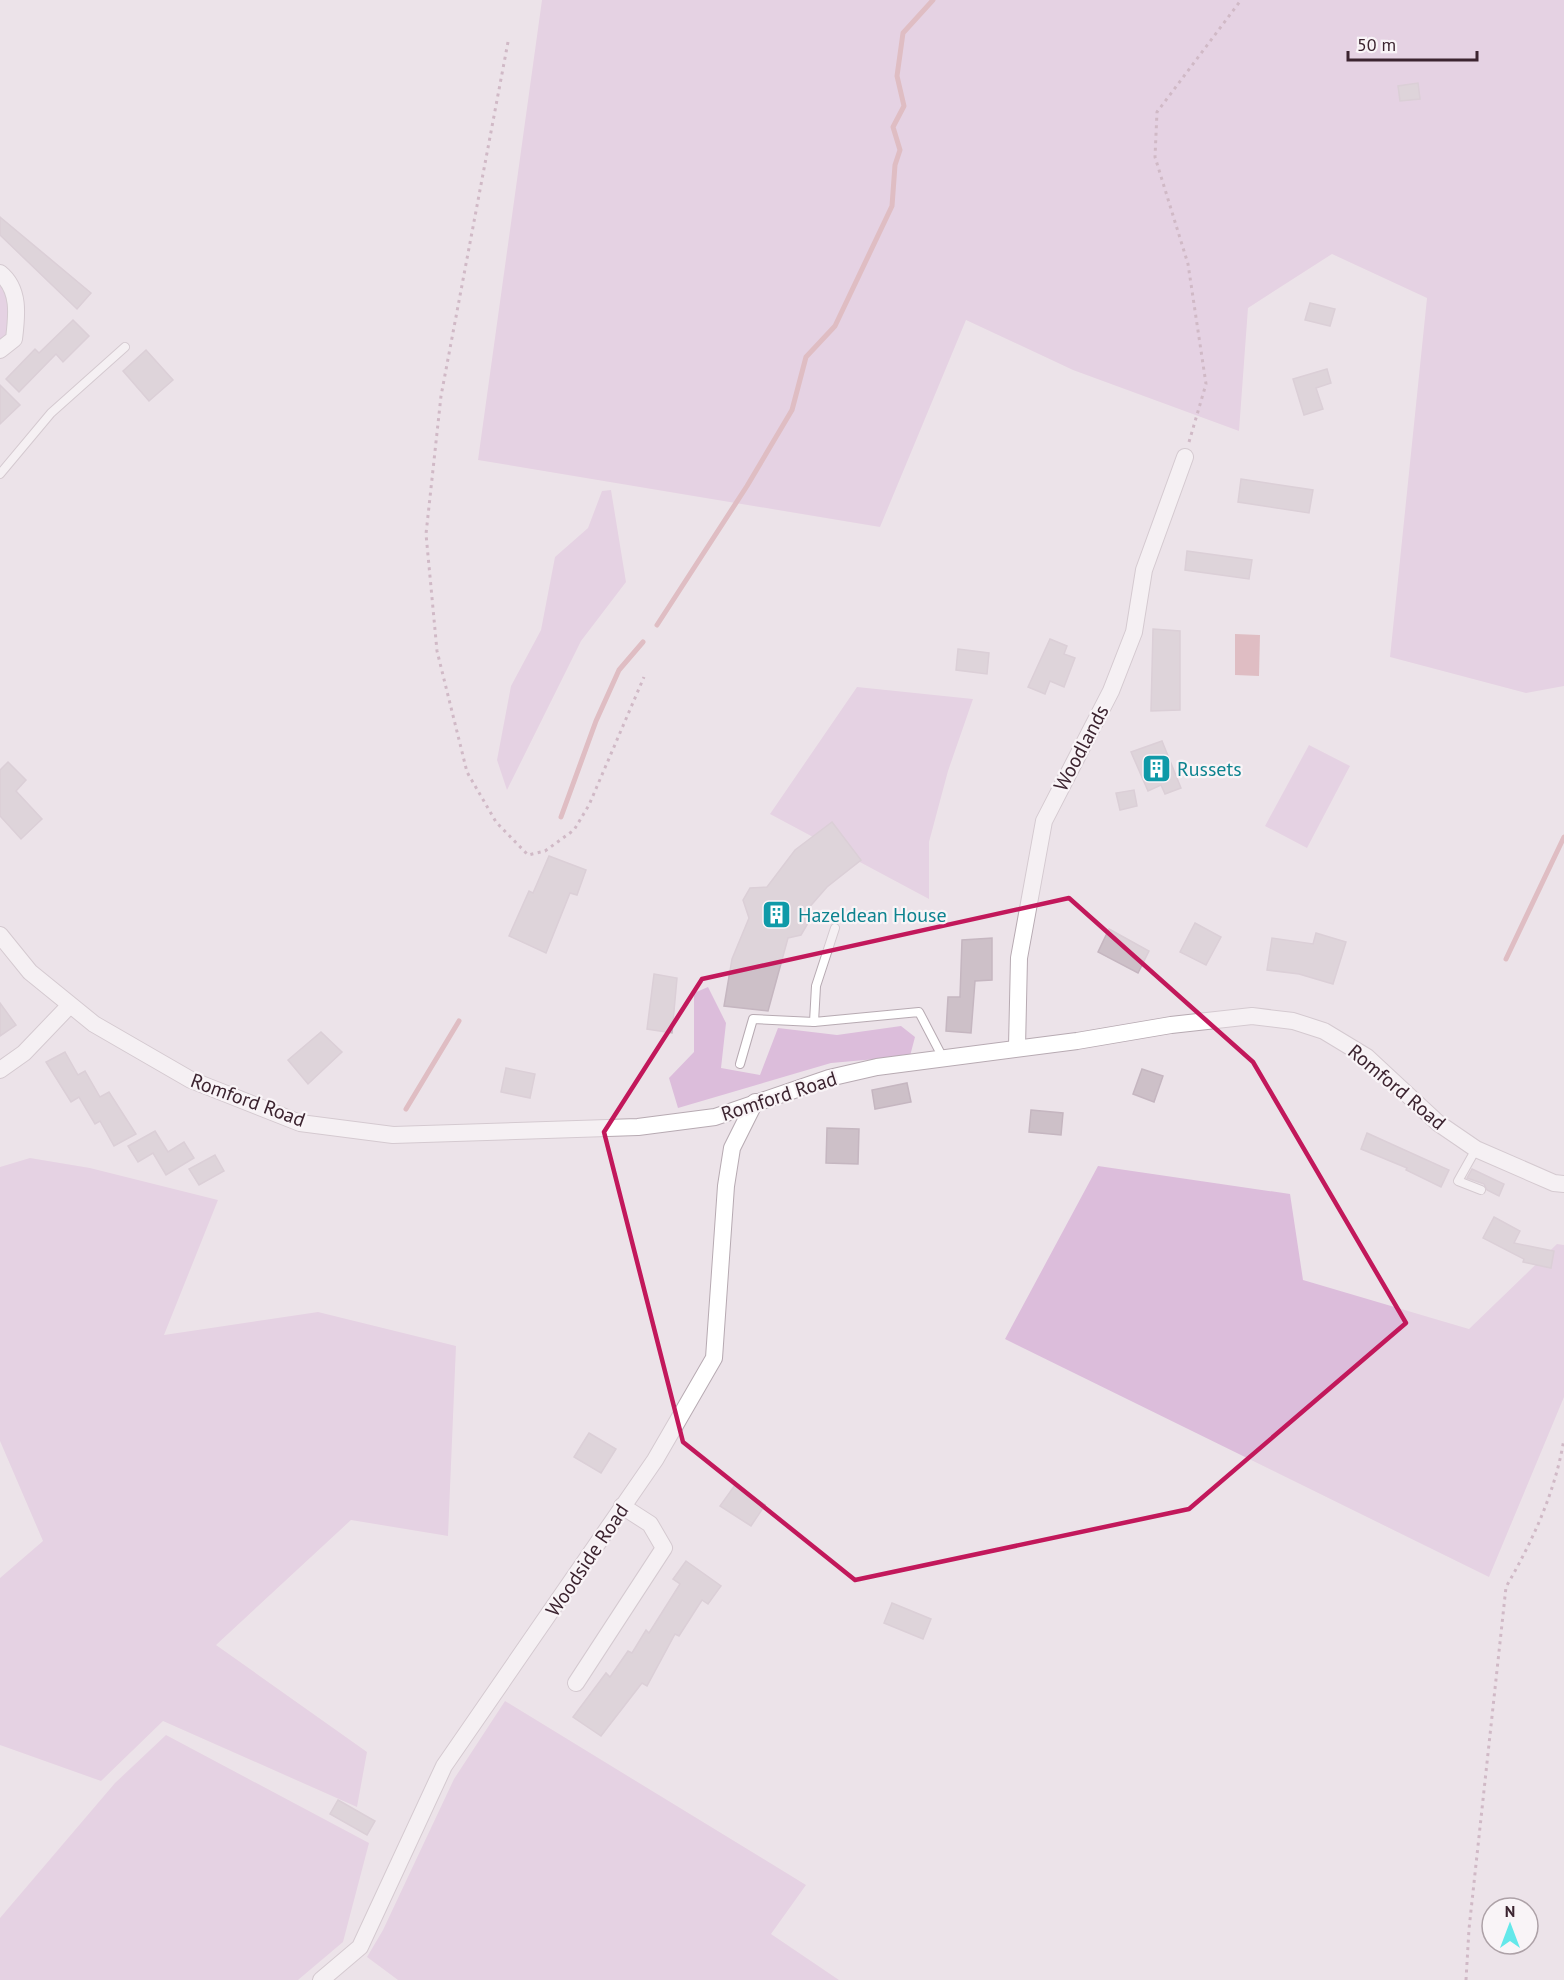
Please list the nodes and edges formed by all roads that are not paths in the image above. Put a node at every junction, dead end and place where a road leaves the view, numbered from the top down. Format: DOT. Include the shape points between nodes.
graph roads {
  1 [pos="0,273"];
  2 [pos="125,347"];
  3 [pos="0,350"];
  4 [pos="1185,457"];
  5 [pos="0,474"];
  6 [pos="835,928"];
  7 [pos="0,935"];
  8 [pos="69,1006"];
  9 [pos="814,1022"];
  10 [pos="1017,1047"];
  11 [pos="943,1058"];
  12 [pos="740,1064"];
  13 [pos="0,1070"];
  14 [pos="756,1102"];
  15 [pos="1476,1149"];
  16 [pos="1564,1184"];
  17 [pos="1481,1190"];
  18 [pos="622,1506"];
  19 [pos="576,1683"];
  20 [pos="321,1980"];
  1 -- 3 [label="street" via="8,279 18,309 14,339"];
  2 -- 5 [label="lane" via="51,413"];
  4 -- 10 [label="street, Woodlands" via="1144,570 1130,642 1111,691 1044,821 1019,958"];
  6 -- 9 [label="lane" via="816,986"];
  7 -- 8 [label="street, Romford Road" via="30,972"];
  8 -- 13 [label="street" via="24,1053"];
  8 -- 14 [label="street, Romford Road" via="191,1080 300,1123 393,1135 638,1127 715,1117"];
  9 -- 11 [label="lane" via="919,1012"];
  9 -- 12 [label="lane" via="753,1019"];
  10 -- 11 [label="street, Romford Road"];
  10 -- 15 [label="street, Romford Road" via="1252,1016 1293,1021 1324,1031 1367,1057 1421,1108"];
  11 -- 14 [label="street, Romford Road" via="829,1078"];
  14 -- 18 [label="street, Woodside Road" via="732,1148 714,1358 656,1460"];
  15 -- 16 [label="street, Romford Road"];
  15 -- 17 [label="lane" via="1458,1181"];
  18 -- 19 [label="street" via="650,1524 664,1548"];
  18 -- 20 [label="street, Woodside Road" via="444,1766 360,1947"];
}
